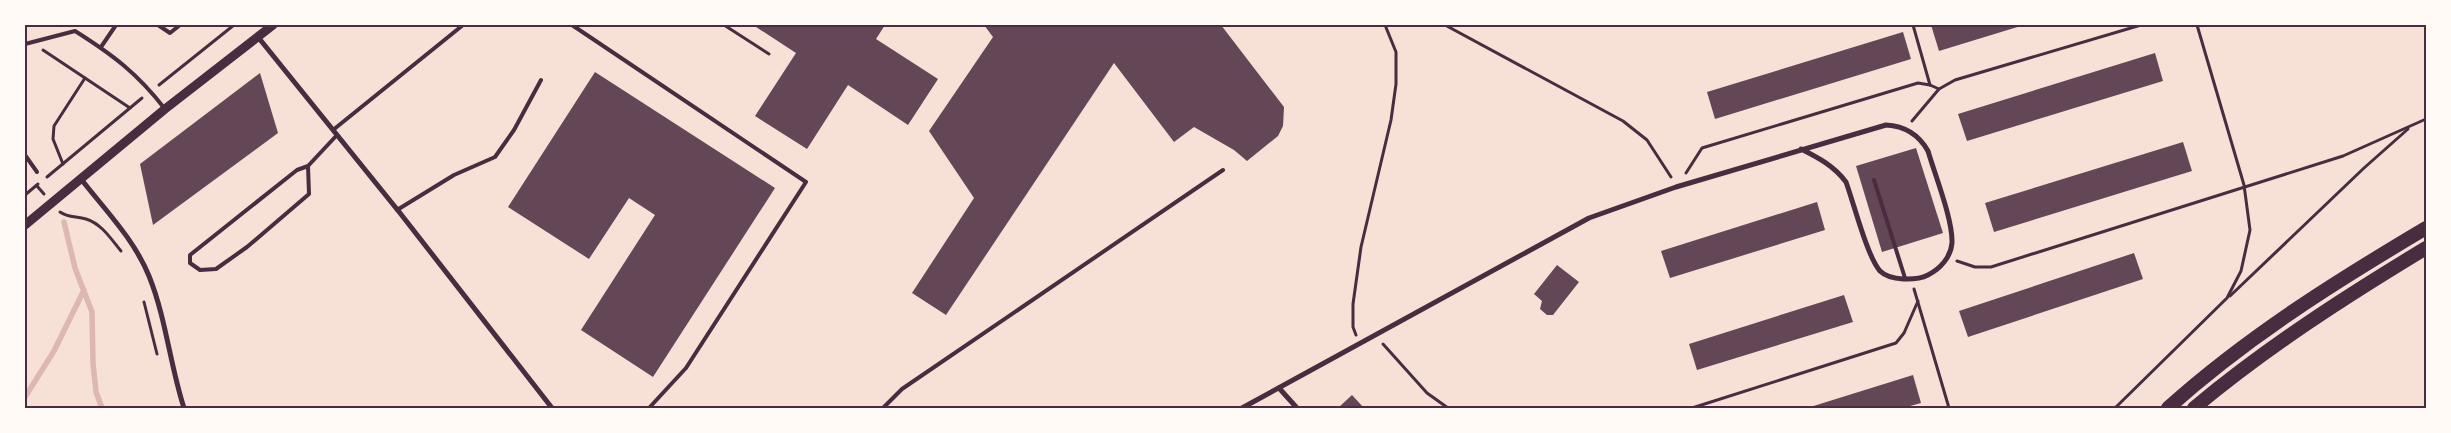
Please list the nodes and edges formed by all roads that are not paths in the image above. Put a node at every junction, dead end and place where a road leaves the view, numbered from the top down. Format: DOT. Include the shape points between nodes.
graph roads {
  1 [pos="116,25"];
  2 [pos="158,25"];
  3 [pos="180,25"];
  4 [pos="274,25"];
  5 [pos="462,25"];
  6 [pos="572,25"];
  7 [pos="257,36"];
  8 [pos="25,44"];
  9 [pos="101,47"];
  10 [pos="541,80"];
  11 [pos="165,108"];
  12 [pos="333,130"];
  13 [pos="337,135"];
  14 [pos="1802,149"];
  15 [pos="25,154"];
  16 [pos="308,166"];
  17 [pos="1223,170"];
  18 [pos="38,172"];
  19 [pos="81,179"];
  20 [pos="1874,180"];
  21 [pos="397,210"];
  22 [pos="25,225"];
  23 [pos="2426,228"];
  24 [pos="2426,248"];
  25 [pos="1908,278"];
  26 [pos="1279,388"];
  27 [pos="184,408"];
  28 [pos="552,408"];
  29 [pos="649,408"];
  30 [pos="883,408"];
  31 [pos="1242,408"];
  32 [pos="1297,408"];
  33 [pos="2168,408"];
  34 [pos="2194,408"];
  1 -- 9 [label="lane"];
  2 -- 3 [label="lane" via="170,33"];
  4 -- 7 [label="street"];
  5 -- 12 [label="lane"];
  6 -- 29 [label="lane" via="806,182 686,368"];
  7 -- 11 [label="street"];
  7 -- 12 [label="street"];
  8 -- 9 [label="lane" via="75,31"];
  9 -- 11 [label="lane" via="126,65"];
  10 -- 21 [label="lane" via="495,157 454,175"];
  11 -- 19 [label="street"];
  12 -- 13 [label="street"];
  13 -- 16 [label="lane"];
  13 -- 21 [label="street"];
  14 -- 25 [label="street" via="1826,162 1846,182 1873,261 1882,272 1895,278"];
  14 -- 25 [label="street" via="1886,125 1899,126 1923,142 1951,229 1952,244 1948,258 1926,276"];
  14 -- 26 [label="street" via="1676,187 1589,218"];
  15 -- 18 [label="lane"];
  16 -- 16 [label="lane" via="309,194 247,247 216,269 200,270 190,264 190,255 297,170"];
  17 -- 30 [label="lane" via="902,389"];
  19 -- 22 [label="street"];
  19 -- 27 [label="street" via="130,240 146,270"];
  20 -- 25 [label="lane"];
  21 -- 28 [label="street"];
  23 -- 33 [label="highway" via="2288,313 2234,352"];
  24 -- 34 [label="highway" via="2290,334"];
  26 -- 31 [label="street"];
  26 -- 32 [label="street"];
}
